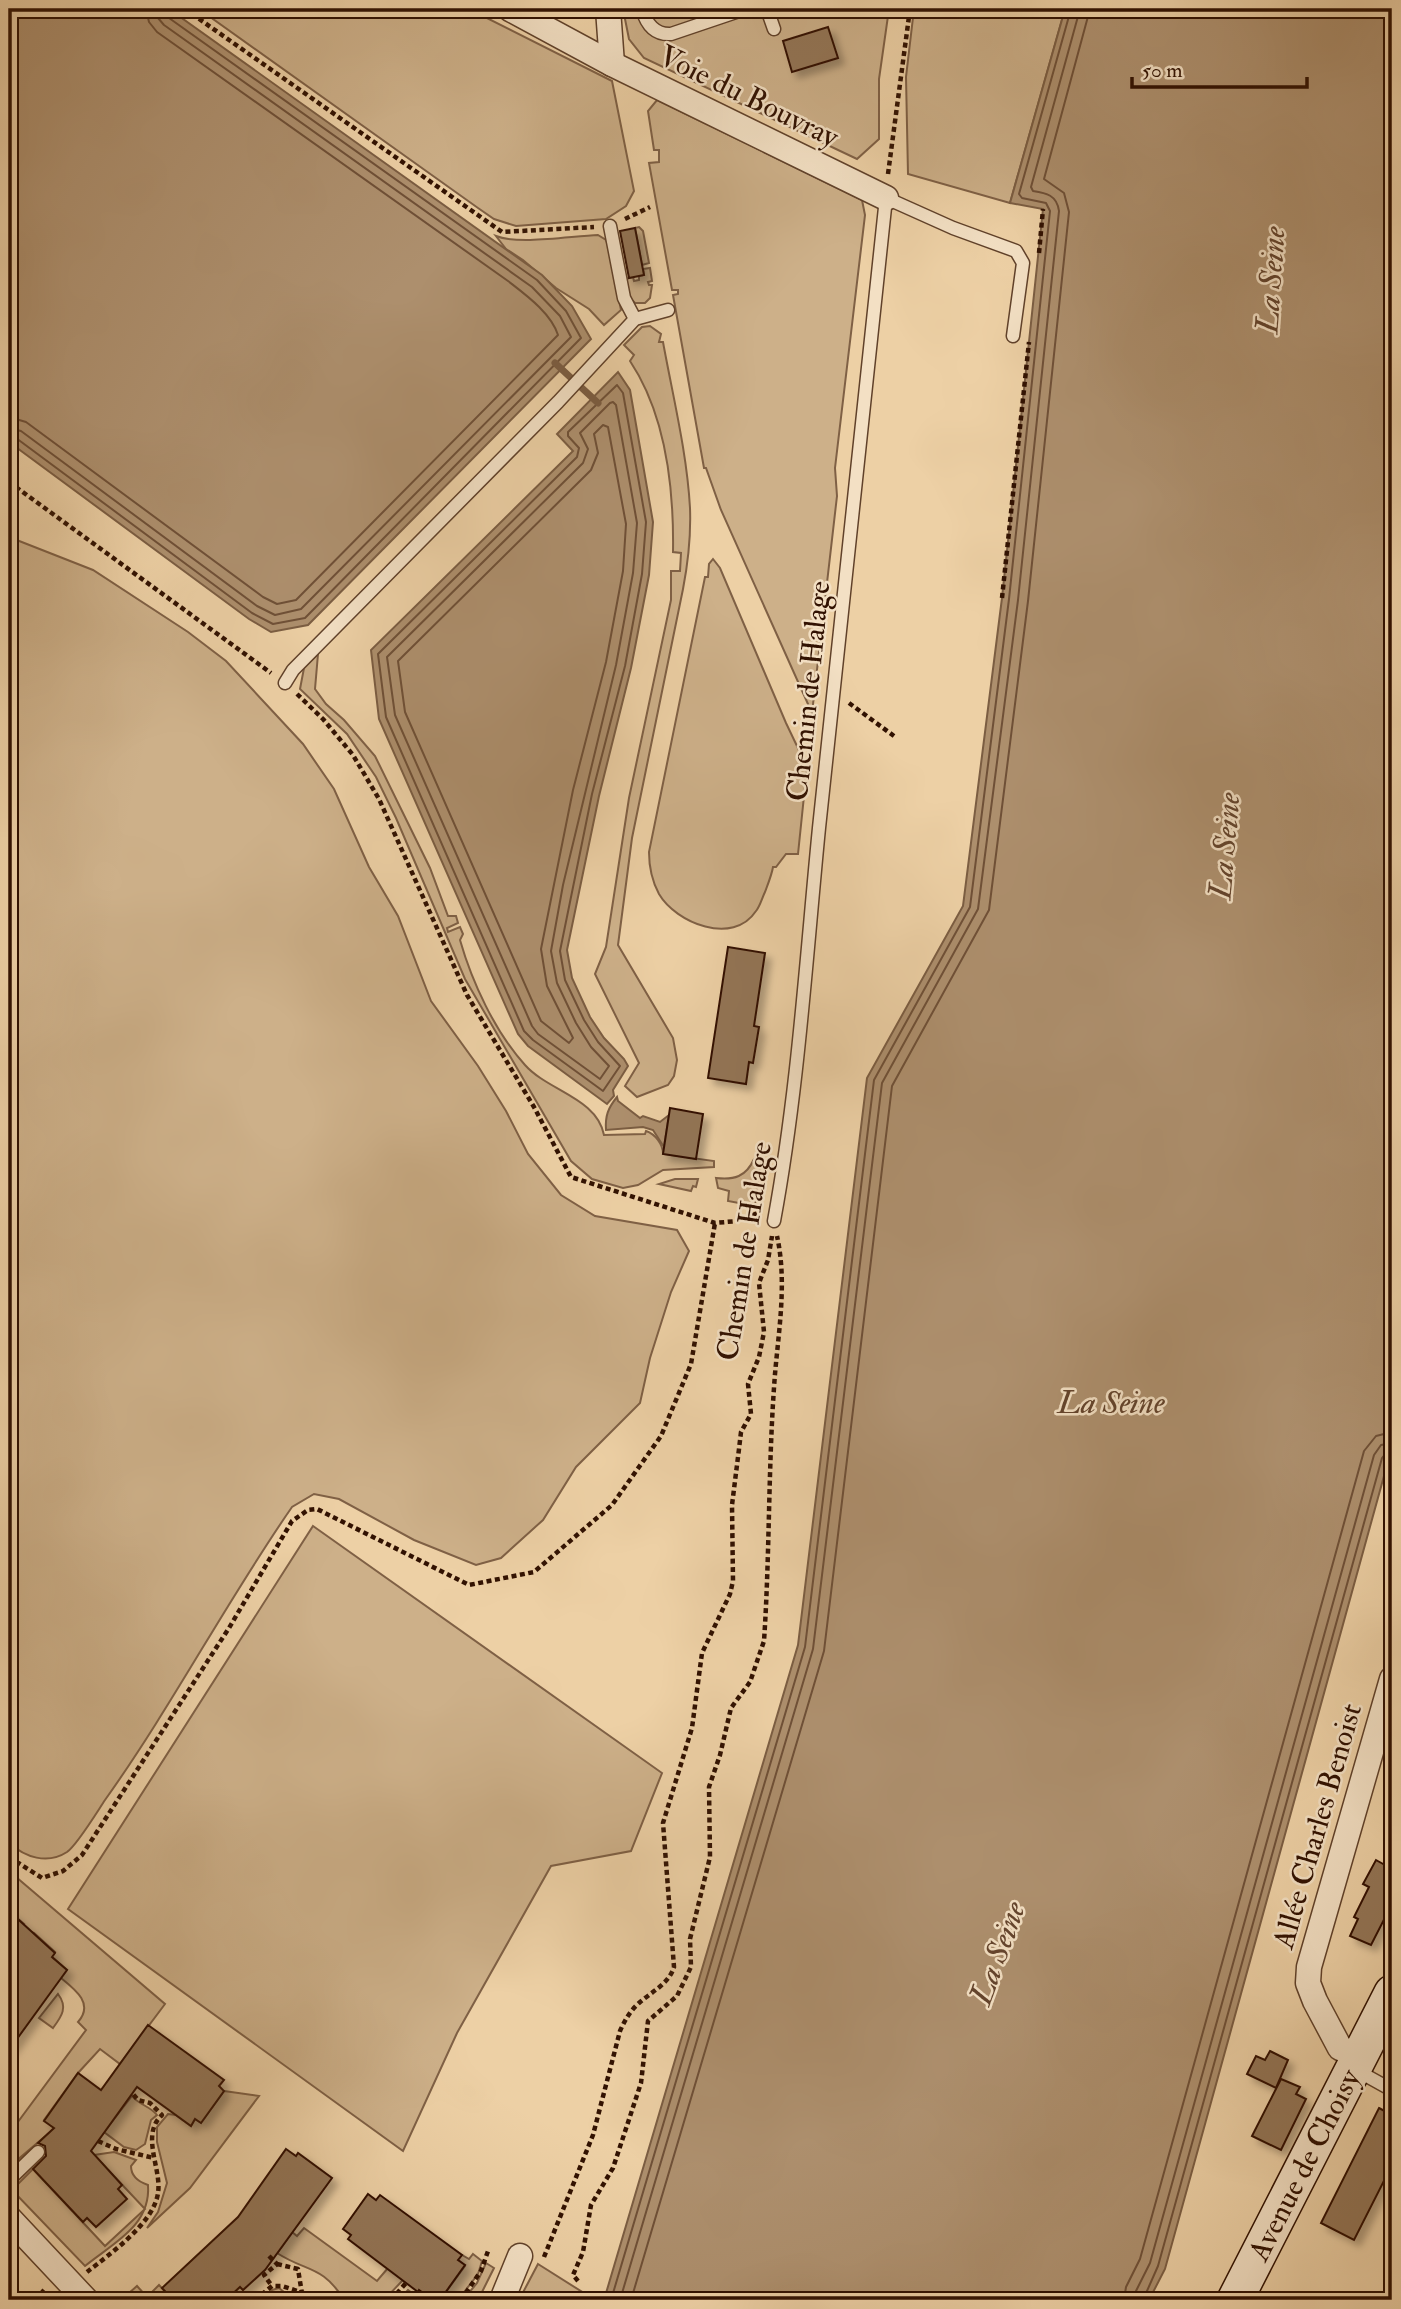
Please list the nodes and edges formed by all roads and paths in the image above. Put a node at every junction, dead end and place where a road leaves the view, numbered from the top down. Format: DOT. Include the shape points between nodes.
graph roads {
  1 [pos="185,9"];
  2 [pos="510,9"];
  3 [pos="608,9"];
  4 [pos="642,9"];
  5 [pos="745,9"];
  6 [pos="767,9"];
  7 [pos="910,9"];
  8 [pos="774,29"];
  9 [pos="612,64"];
  10 [pos="886,198"];
  11 [pos="650,207"];
  12 [pos="1043,209"];
  13 [pos="610,226"];
  14 [pos="1038,260"];
  15 [pos="668,310"];
  16 [pos="635,319"];
  17 [pos="1013,336"];
  18 [pos="1030,336"];
  19 [pos="9,482"];
  20 [pos="1002,598"];
  21 [pos="285,683"];
  22 [pos="834,692"];
  23 [pos="894,736"];
  24 [pos="753,1215"];
  25 [pos="774,1221"];
  26 [pos="715,1223"];
  27 [pos="1392,1679"];
  28 [pos="9,1857"];
  29 [pos="1392,1993"];
  30 [pos="1356,2062"];
  31 [pos="1392,2090"];
  32 [pos="133,2094"];
  33 [pos="98,2141"];
  34 [pos="38,2152"];
  35 [pos="154,2158"];
  36 [pos="9,2180"];
  37 [pos="9,2218"];
  38 [pos="488,2251"];
  39 [pos="269,2256"];
  40 [pos="531,2262"];
  41 [pos="99,2263"];
  42 [pos="277,2264"];
  43 [pos="578,2281"];
  44 [pos="406,2283"];
  45 [pos="272,2286"];
  46 [pos="302,2292"];
  47 [pos="86,2300"];
  48 [pos="255,2300"];
  49 [pos="303,2300"];
  50 [pos="325,2300"];
  51 [pos="391,2300"];
  52 [pos="461,2300"];
  53 [pos="502,2300"];
  54 [pos="1235,2300"];
  1 -- 13 [label="path" via="502,232"];
  2 -- 9 [label="street, Voie du Bouvray"];
  3 -- 9 [label="street"];
  4 -- 5 [label="lane" via="645,20 664,34"];
  6 -- 8 [label="lane"];
  7 -- 10 [label="path"];
  9 -- 10 [label="street, Voie du Bouvray"];
  10 -- 17 [label="lane" via="1016,251 1023,262"];
  10 -- 22 [label="lane, Chemin de Halage"];
  11 -- 13 [label="path"];
  12 -- 14 [label="path"];
  13 -- 16 [label="lane" via="624,298"];
  15 -- 16 [label="lane"];
  16 -- 21 [label="lane"];
  18 -- 20 [label="path"];
  19 -- 21 [label="path"];
  21 -- 26 [label="path" via="354,755 379,799 467,995 571,1177"];
  22 -- 23 [label="path"];
  22 -- 25 [label="lane, Chemin de Halage" via="797,1073"];
  24 -- 26 [label="path"];
  25 -- 40 [label="path, Chemin de Halage" via="759,1283 764,1332 748,1384 751,1414 741,1432 737,1460 733,1581 702,1653 692,1728 663,1823 674,1968 632,2011 620,2031 593,2135 547,2247"];
  25 -- 43 [label="path" via="781,1252 782,1327 775,1373 764,1641 750,1682 731,1708 709,1787 710,1857 690,1938 691,1967 677,1996 649,2021 641,2083 613,2168 591,2205 583,2252 573,2275"];
  26 -- 28 [label="path" via="691,1364 661,1436 611,1505 534,1572 469,1585 317,1509 308,1510 292,1521 229,1628 82,1855 63,1871 42,1878"];
  27 -- 30 [label="street, Allée Charles Benoist" via="1309,1967 1308,1983 1315,2001 1340,2048"];
  29 -- 30 [label="main road, Avenue de Choisy"];
  30 -- 31 [label="lane"];
  30 -- 54 [label="main road, Avenue de Choisy"];
  32 -- 35 [label="path" via="138,2100 152,2101 162,2115 155,2121 152,2137"];
  33 -- 35 [label="path"];
  34 -- 36 [label="lane"];
  35 -- 41 [label="path" via="159,2193 144,2225"];
  37 -- 47 [label="street"];
  38 -- 52 [label="path" via="481,2271"];
  39 -- 42 [label="path"];
  40 -- 53 [label="street"];
  42 -- 45 [label="path" via="264,2276"];
  42 -- 46 [label="path" via="298,2269"];
  44 -- 51 [label="path"];
  45 -- 46 [label="path"];
  45 -- 48 [label="path"];
  46 -- 49 [label="path"];
  46 -- 50 [label="path"];
}
